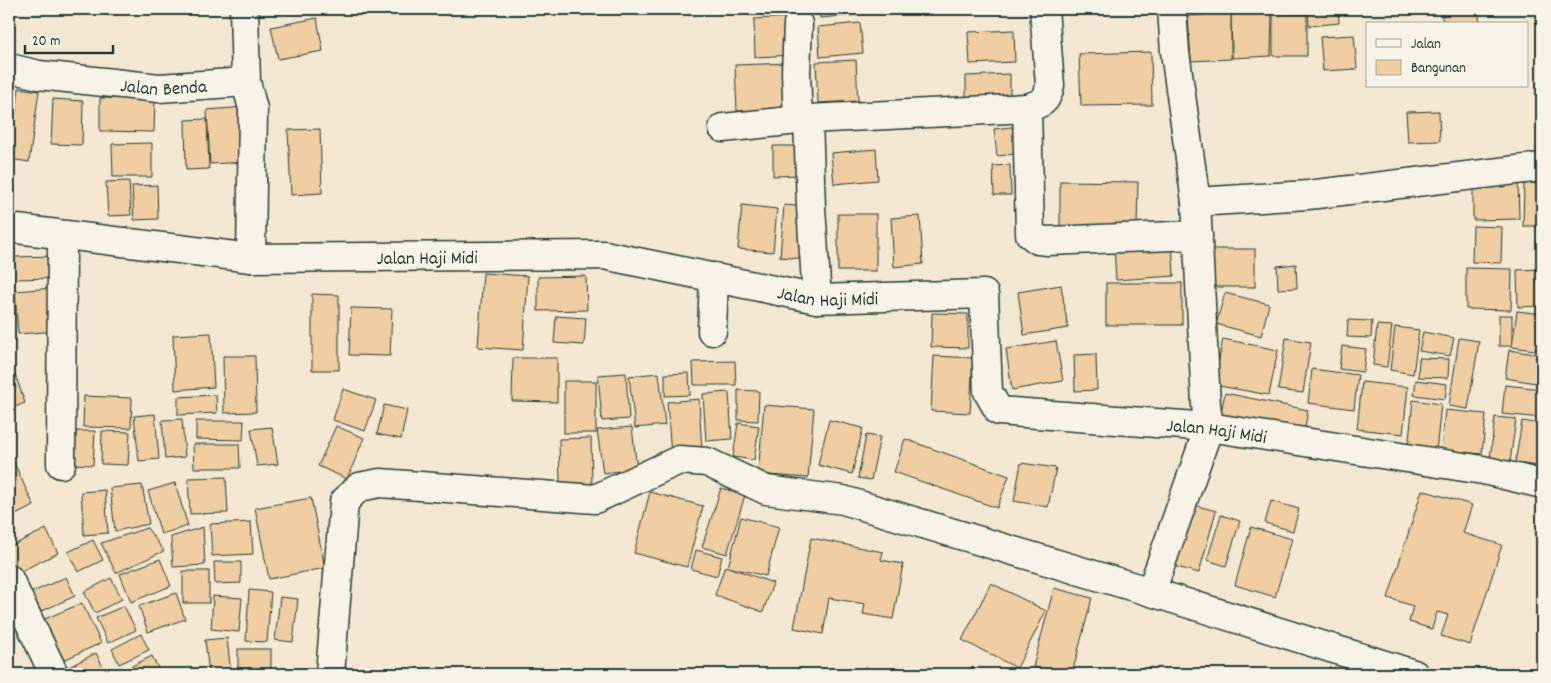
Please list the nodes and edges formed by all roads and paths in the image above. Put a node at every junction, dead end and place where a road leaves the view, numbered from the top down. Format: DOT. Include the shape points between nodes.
graph roads {
  1 [pos="244,9"];
  2 [pos="1044,9"];
  3 [pos="1172,9"];
  4 [pos="798,24"];
  5 [pos="9,68"];
  6 [pos="246,82"];
  7 [pos="1027,108"];
  8 [pos="803,120"];
  9 [pos="723,128"];
  10 [pos="1542,167"];
  11 [pos="1196,202"];
  12 [pos="9,228"];
  13 [pos="62,235"];
  14 [pos="1198,235"];
  15 [pos="251,258"];
  16 [pos="714,277"];
  17 [pos="817,299"];
  18 [pos="712,331"];
  19 [pos="1209,426"];
  20 [pos="61,464"];
  21 [pos="1542,484"];
  22 [pos="9,578"];
  23 [pos="1151,592"];
  24 [pos="54,674"];
  25 [pos="330,674"];
  26 [pos="1414,674"];
  1 -- 6 [label="street"];
  2 -- 7 [label="street" via="1050,85 1042,103"];
  3 -- 11 [label="street"];
  4 -- 8 [label="street" via="796,73"];
  5 -- 6 [label="street, Jalan Benda" via="39,75 159,88"];
  6 -- 15 [label="street" via="253,109"];
  7 -- 8 [label="street"];
  7 -- 14 [label="street" via="1030,234 1038,240"];
  8 -- 9 [label="street"];
  8 -- 17 [label="street"];
  10 -- 11 [label="street" via="1308,194"];
  11 -- 14 [label="street"];
  12 -- 13 [label="street, Jalan Haji Midi"];
  13 -- 15 [label="street, Jalan Haji Midi"];
  13 -- 20 [label="street"];
  14 -- 19 [label="street"];
  15 -- 16 [label="street, Jalan Haji Midi" via="604,255"];
  16 -- 17 [label="street, Jalan Haji Midi"];
  16 -- 18 [label="street"];
  17 -- 19 [label="street, Jalan Haji Midi" via="984,294 988,392 999,411"];
  19 -- 21 [label="street, Jalan Haji Midi" via="1482,470"];
  19 -- 23 [label="street"];
  22 -- 24 [label="street"];
  23 -- 25 [label="street" via="843,500 766,490 707,462 679,460 595,500 380,484 359,487 344,502"];
  23 -- 26 [label="street"];
}
